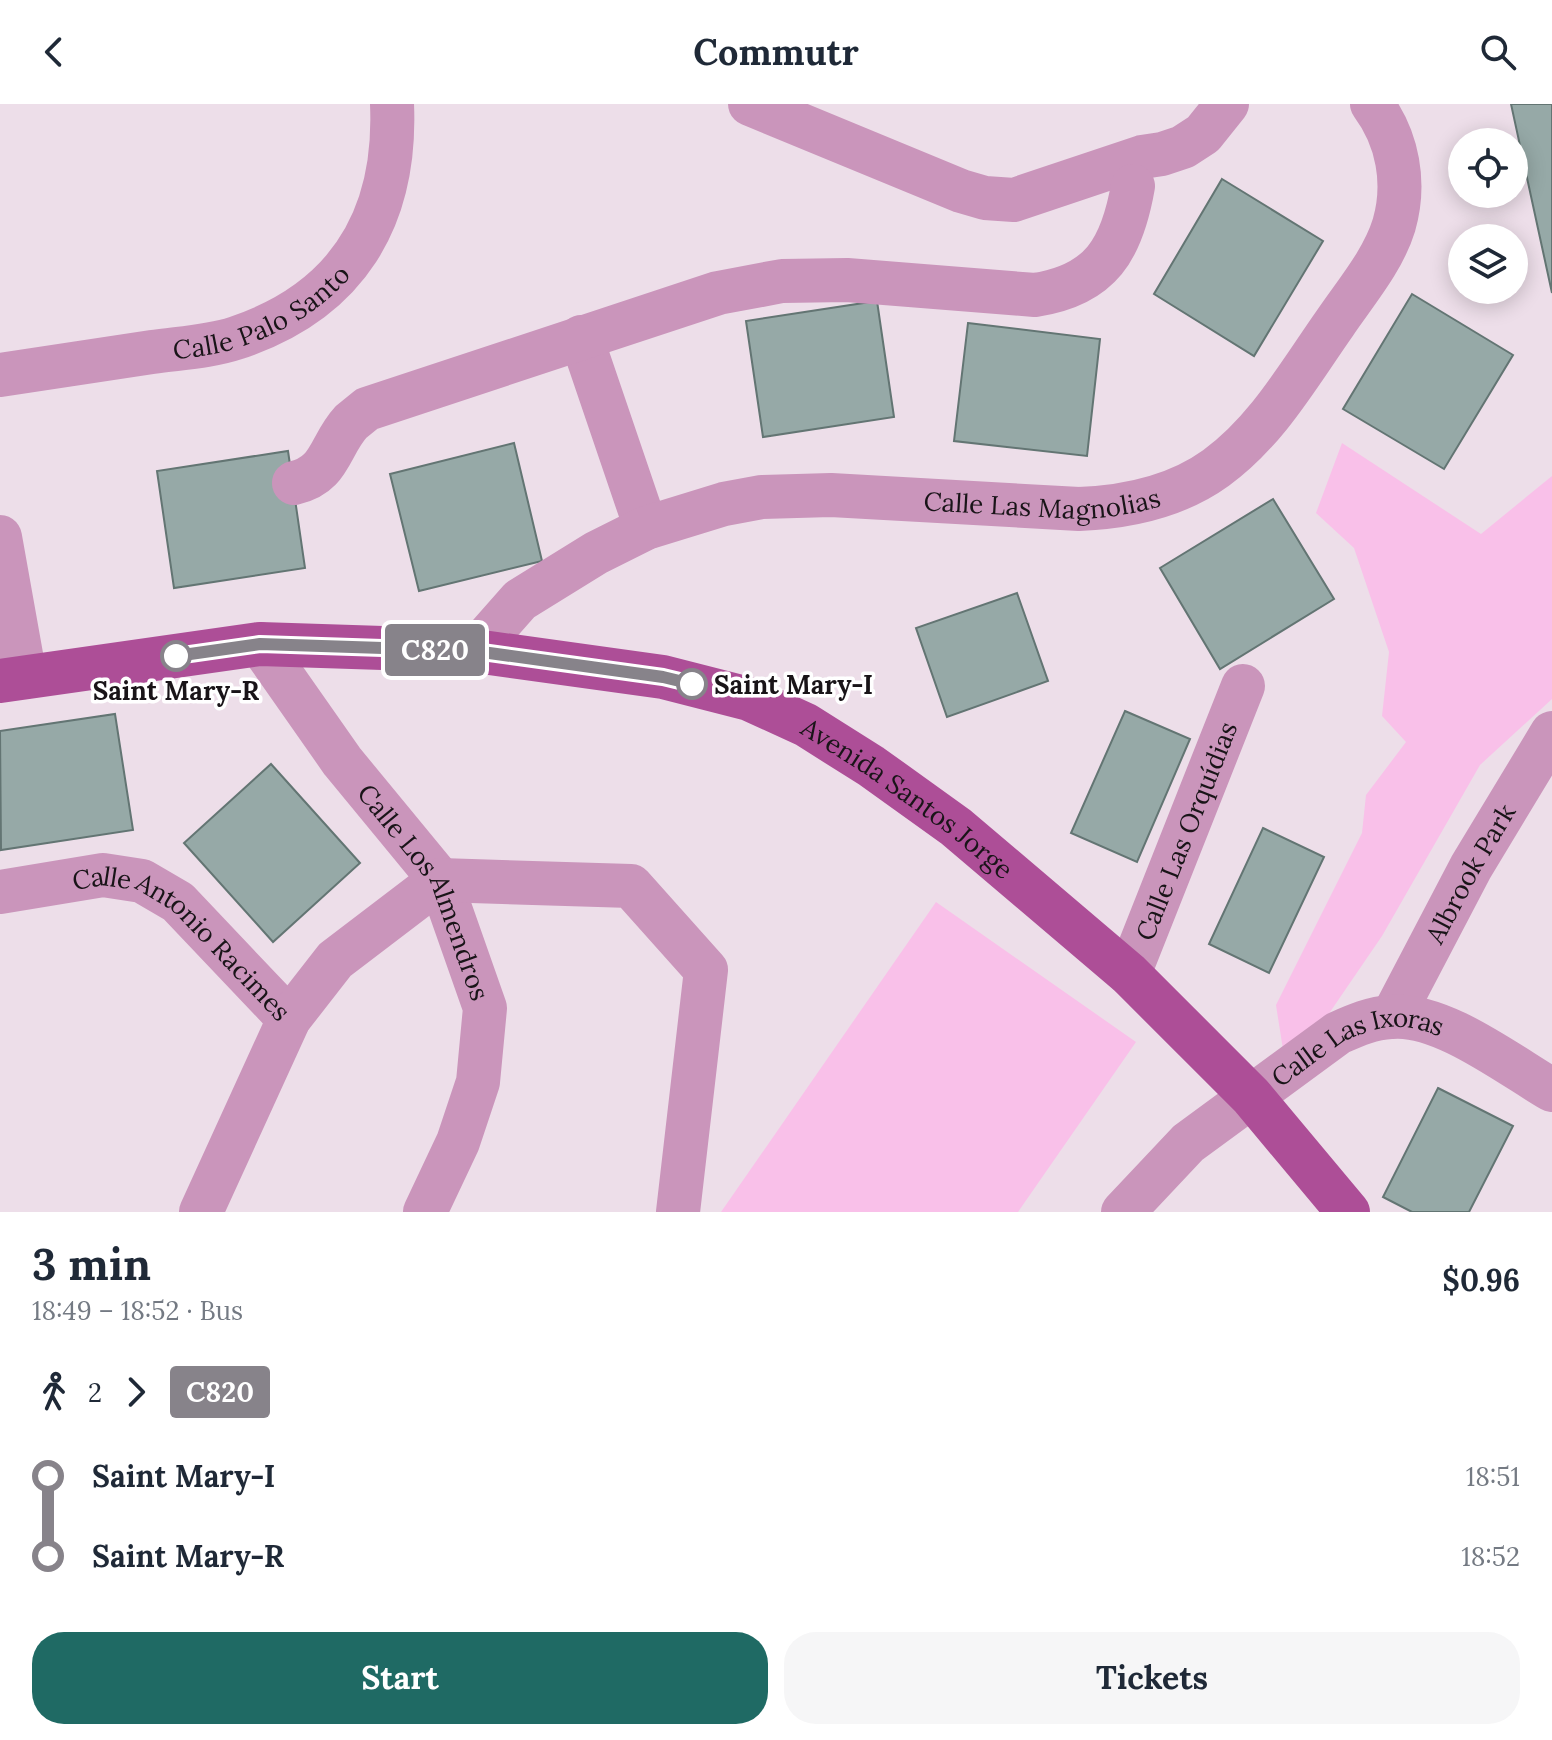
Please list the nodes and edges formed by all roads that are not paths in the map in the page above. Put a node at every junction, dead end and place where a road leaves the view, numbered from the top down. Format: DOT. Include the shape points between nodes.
graph roads {
  1 [pos="392,104"];
  2 [pos="750,104"];
  3 [pos="1227,104"];
  4 [pos="1372,104"];
  5 [pos="1133,186"];
  6 [pos="581,337"];
  7 [pos="0,373"];
  8 [pos="294,483"];
  9 [pos="646,528"];
  10 [pos="0,537"];
  11 [pos="260,644"];
  12 [pos="475,651"];
  13 [pos="12,679"];
  14 [pos="1243,686"];
  15 [pos="1552,733"];
  16 [pos="1539,793"];
  17 [pos="440,880"];
  18 [pos="0,892"];
  19 [pos="1129,974"];
  20 [pos="1393,1016"];
  21 [pos="289,1019"];
  22 [pos="1552,1090"];
  23 [pos="1251,1096"];
  24 [pos="201,1212"];
  25 [pos="425,1212"];
  26 [pos="678,1212"];
  27 [pos="1123,1212"];
  28 [pos="1348,1212"];
  1 -- 7 [label="street, Calle Palo Santo" via="394,137 379,210 348,263 311,302 274,324 233,339"];
  2 -- 3 [label="street" via="961,191 1014,200 1183,147 1203,134"];
  4 -- 9 [label="street, Calle Las Magnolias" via="1391,135 1400,177 1399,203 1386,246 1270,415 1215,469 1165,495 1111,508 800,494 724,504"];
  5 -- 6 [label="street" via="1127,221 1113,250 1090,275 1061,291 1035,295 847,280 782,281 718,293"];
  6 -- 8 [label="street" via="367,409 350,423 320,471"];
  6 -- 9 [label="street"];
  9 -- 12 [label="street, Calle Las Magnolias" via="520,600"];
  10 -- 13 [label="street"];
  11 -- 12 [label="main road, Avenida Santos Jorge"];
  11 -- 13 [label="main road, Avenida Santos Jorge"];
  11 -- 17 [label="street, Calle Los Almendros" via="342,761"];
  12 -- 19 [label="main road, Avenida Santos Jorge" via="663,677 749,699 806,725 956,827"];
  14 -- 19 [label="street, Calle Las Orquídias"];
  15 -- 16 [label="street, Albrook Park"];
  16 -- 20 [label="street, Albrook Park" via="1471,867"];
  17 -- 21 [label="street" via="335,960"];
  17 -- 25 [label="street, Calle Los Almendros" via="485,1008 478,1082 458,1142"];
  17 -- 26 [label="street" via="631,886 706,970"];
  18 -- 21 [label="street, Calle Antonio Racimes" via="103,875 142,881 178,902"];
  19 -- 23 [label="main road, Avenida Santos Jorge"];
  20 -- 22 [label="street, Calle Las Ixoras" via="1450,1030"];
  20 -- 23 [label="street, Calle Las Ixoras" via="1338,1033"];
  21 -- 24 [label="street, Calle Antonio Racimes"];
  23 -- 27 [label="street, Calle Las Ixoras" via="1188,1143"];
  23 -- 28 [label="main road, Avenida Santos Jorge"];
}
